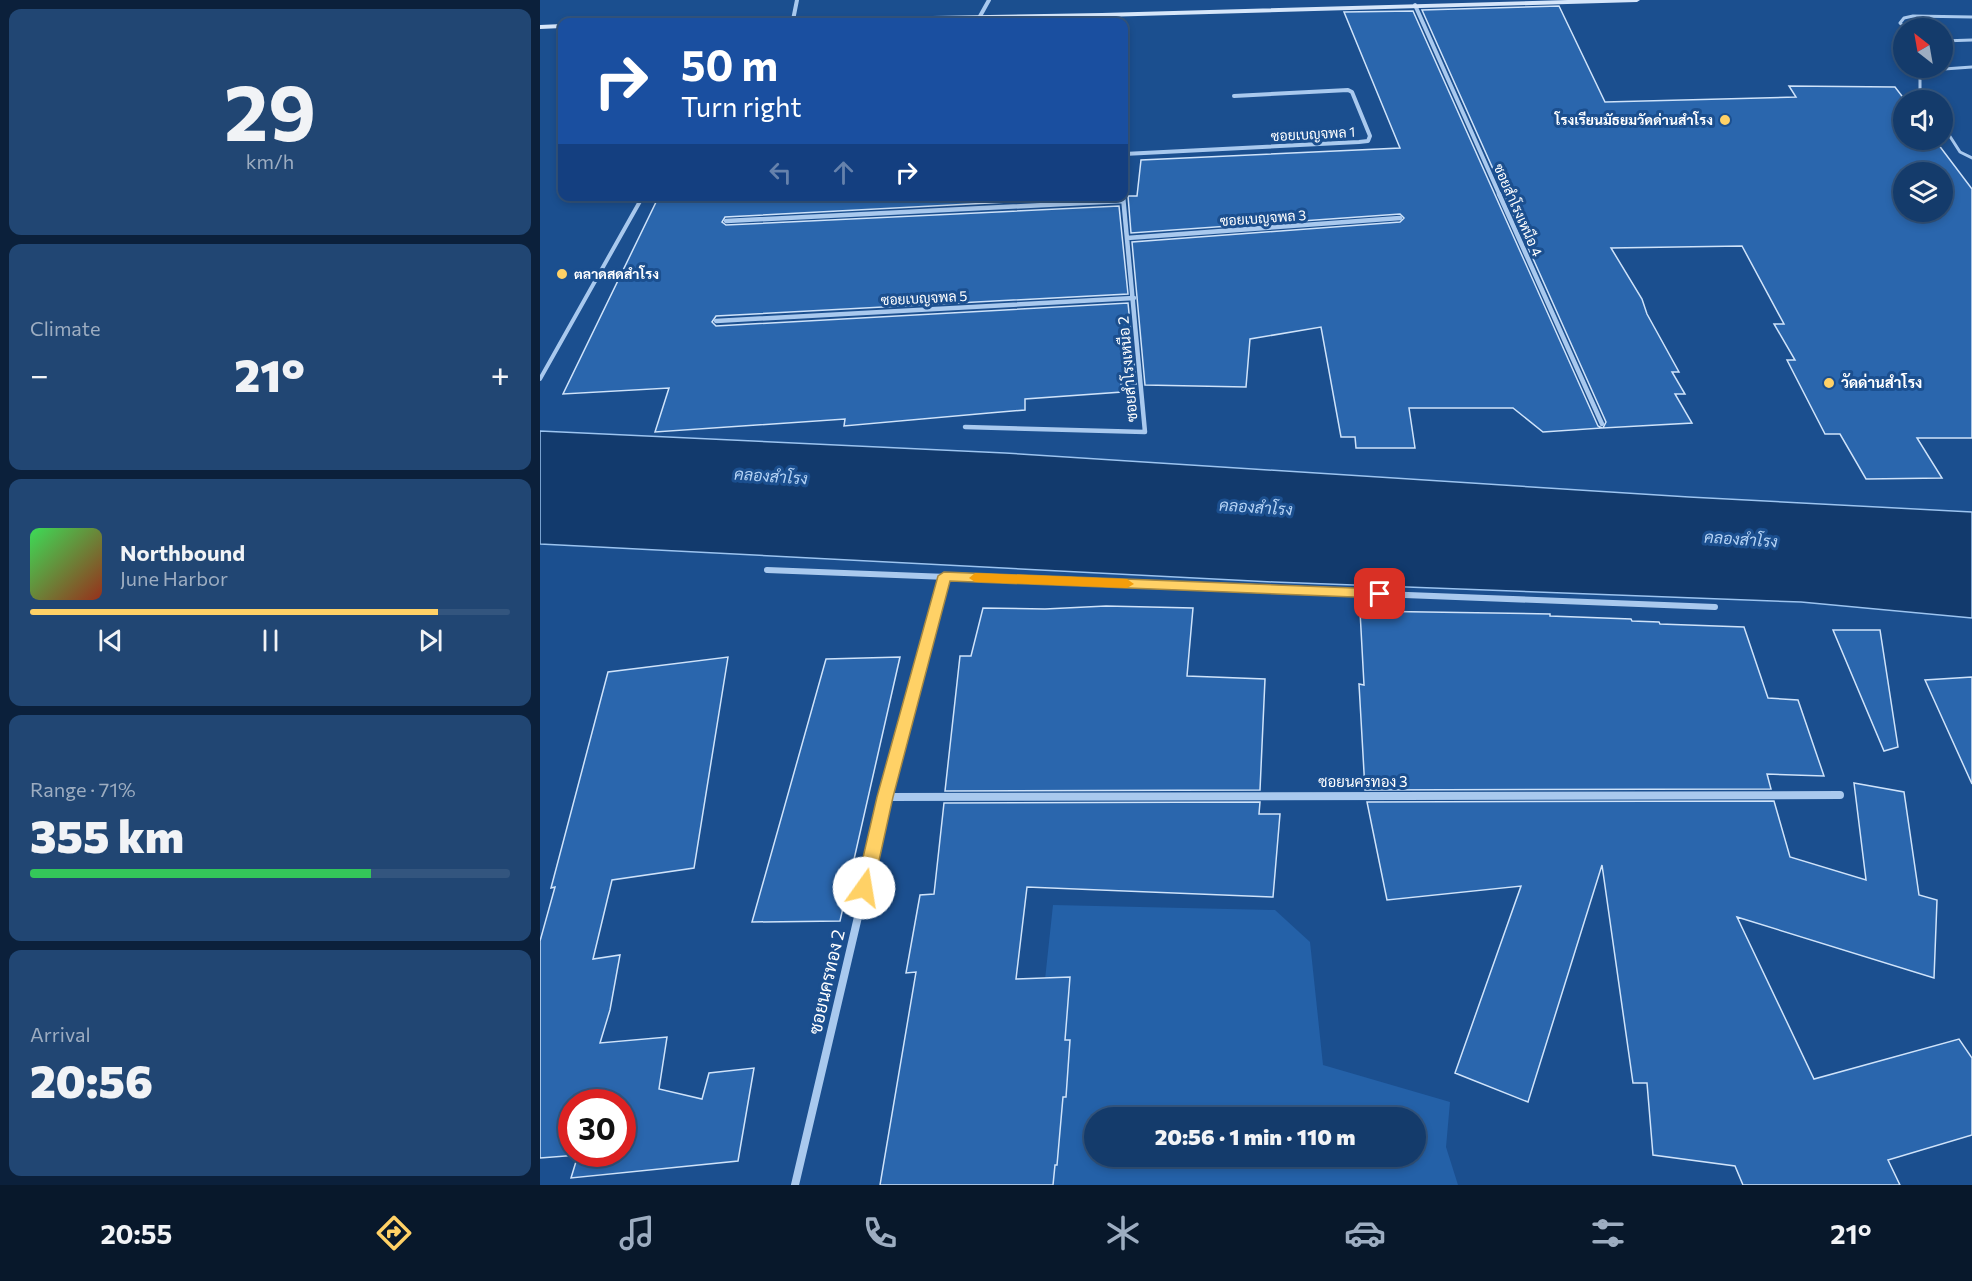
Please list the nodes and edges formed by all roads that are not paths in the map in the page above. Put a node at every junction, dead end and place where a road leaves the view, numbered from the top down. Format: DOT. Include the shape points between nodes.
graph roads {
  1 [pos="797,0"];
  2 [pos="989,0"];
  3 [pos="1637,0"];
  4 [pos="1415,5"];
  5 [pos="1972,17"];
  6 [pos="793,18"];
  7 [pos="979,18"];
  8 [pos="1124,18"];
  9 [pos="1904,18"];
  10 [pos="558,26"];
  11 [pos="540,27"];
  12 [pos="1972,40"];
  13 [pos="1953,41"];
  14 [pos="1972,67"];
  15 [pos="1921,90"];
  16 [pos="1234,96"];
  17 [pos="1953,141"];
  18 [pos="1128,154"];
  19 [pos="1972,158"];
  20 [pos="640,201"];
  21 [pos="1087,201"];
  22 [pos="1123,201"];
  23 [pos="1400,218"];
  24 [pos="726,221"];
  25 [pos="1127,238"];
  26 [pos="1134,298"];
  27 [pos="716,321"];
  28 [pos="540,379"];
  29 [pos="1602,424"];
  30 [pos="965,427"];
  31 [pos="767,570"];
  32 [pos="944,576"];
  33 [pos="1715,607"];
  34 [pos="1840,795"];
  35 [pos="885,797"];
  36 [pos="795,1185"];
  1 -- 6 [label="street"];
  2 -- 7 [label="street"];
  3 -- 4 [label="main road"];
  4 -- 8 [label="main road"];
  4 -- 29 [label="street, ซอยสำโรงเหนือ 4"];
  5 -- 9 [label="lane"];
  10 -- 11 [label="main road"];
  12 -- 13 [label="lane"];
  14 -- 15 [label="lane" via="1930,70 1920,78"];
  16 -- 18 [label="street, ซอยเบญจพล 1" via="1348,90 1370,136 1368,141 1359,142"];
  17 -- 19 [label="lane" via="1960,152"];
  20 -- 28 [label="lane"];
  21 -- 24 [label="street"];
  22 -- 25 [label="street, ซอยสำโรงเหนือ 2"];
  23 -- 25 [label="street, ซอยเบญจพล 3"];
  25 -- 26 [label="street, ซอยสำโรงเหนือ 2"];
  26 -- 27 [label="street, ซอยเบญจพล 5"];
  26 -- 30 [label="street, ซอยสำโรงเหนือ 2" via="1145,432"];
  31 -- 32 [label="street"];
  32 -- 33 [label="street"];
  32 -- 35 [label="street, ซอยนครทอง 2"];
  34 -- 35 [label="street, ซอยนครทอง 3"];
  35 -- 36 [label="street, ซอยนครทอง 2"];
}
